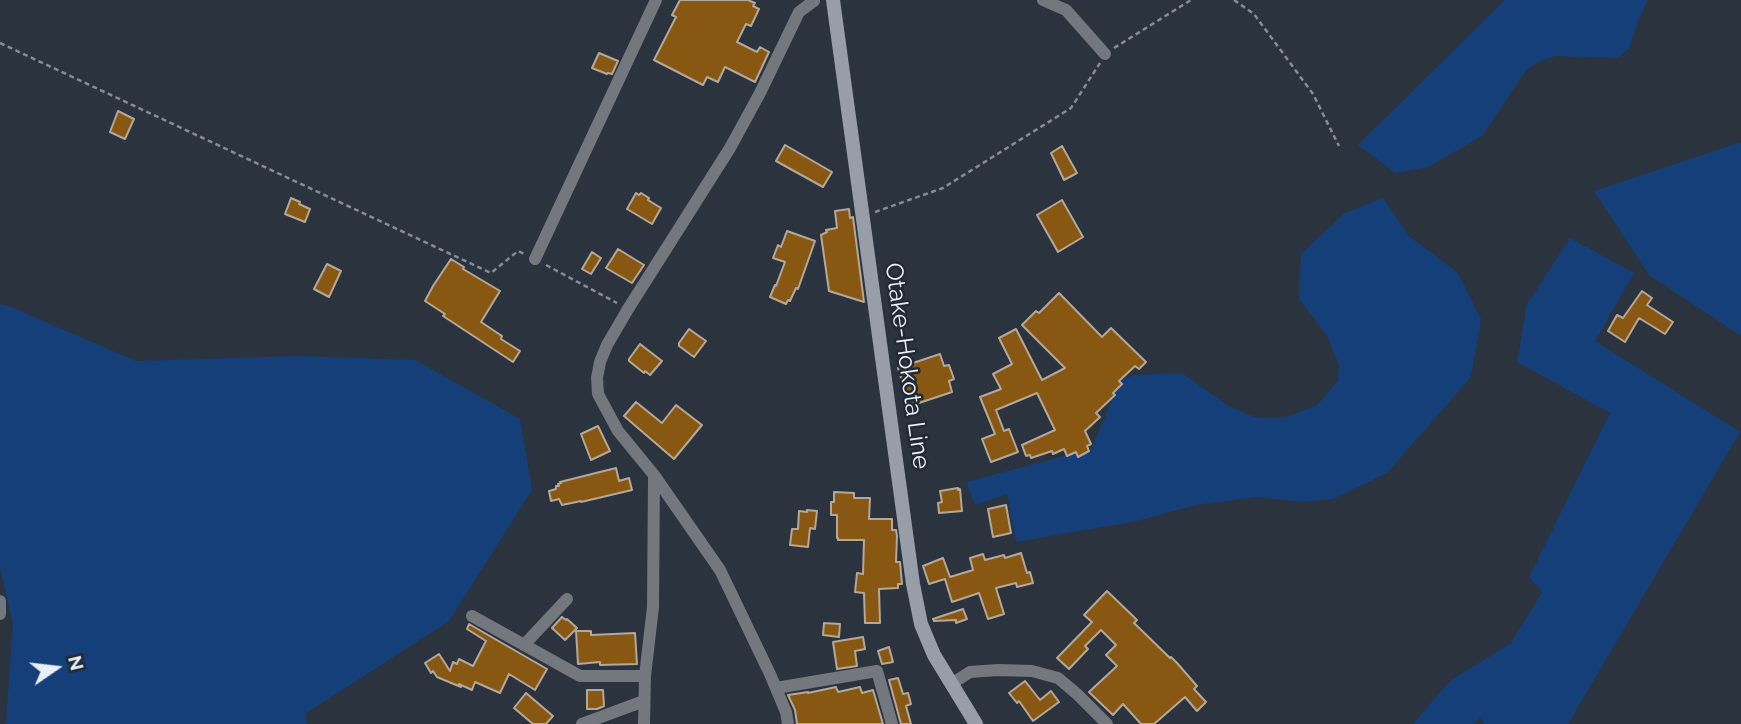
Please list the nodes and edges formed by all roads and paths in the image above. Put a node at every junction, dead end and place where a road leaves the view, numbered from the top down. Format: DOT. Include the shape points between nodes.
graph roads {
  1 [pos="656,0"];
  2 [pos="814,0"];
  3 [pos="833,0"];
  4 [pos="1042,0"];
  5 [pos="1191,0"];
  6 [pos="1234,0"];
  7 [pos="0,43"];
  8 [pos="1105,54"];
  9 [pos="1339,146"];
  10 [pos="863,216"];
  11 [pos="535,260"];
  12 [pos="628,309"];
  13 [pos="654,475"];
  14 [pos="568,599"];
  15 [pos="0,601"];
  16 [pos="0,614"];
  17 [pos="472,616"];
  18 [pos="524,645"];
  19 [pos="645,676"];
  20 [pos="951,684"];
  21 [pos="776,688"];
  22 [pos="644,701"];
  23 [pos="582,724"];
  24 [pos="644,724"];
  25 [pos="788,724"];
  26 [pos="892,724"];
  27 [pos="976,724"];
  28 [pos="1107,724"];
  1 -- 11 [label="street"];
  2 -- 12 [label="street" via="799,12 730,148"];
  3 -- 10 [label="main road, Otake-Hokota Line"];
  4 -- 8 [label="street" via="1066,10"];
  5 -- 8 [label="path"];
  6 -- 9 [label="path" via="1254,14 1313,94"];
  7 -- 11 [label="path" via="491,273 518,251"];
  8 -- 10 [label="path" via="1071,108 943,188"];
  10 -- 20 [label="main road, Otake-Hokota Line" via="913,584 921,624"];
  11 -- 12 [label="path"];
  12 -- 13 [label="street" via="600,362 598,394 618,431"];
  13 -- 19 [label="street" via="653,607"];
  13 -- 21 [label="street" via="720,570"];
  14 -- 18 [label="street"];
  15 -- 16 [label="street"];
  17 -- 18 [label="street"];
  18 -- 19 [label="street" via="580,676"];
  19 -- 22 [label="street"];
  20 -- 27 [label="main road, Otake-Hokota Line"];
  20 -- 28 [label="street" via="970,672 1032,671 1058,678"];
  21 -- 25 [label="street"];
  21 -- 26 [label="street" via="877,671"];
  22 -- 23 [label="street"];
  22 -- 24 [label="street"];
}
